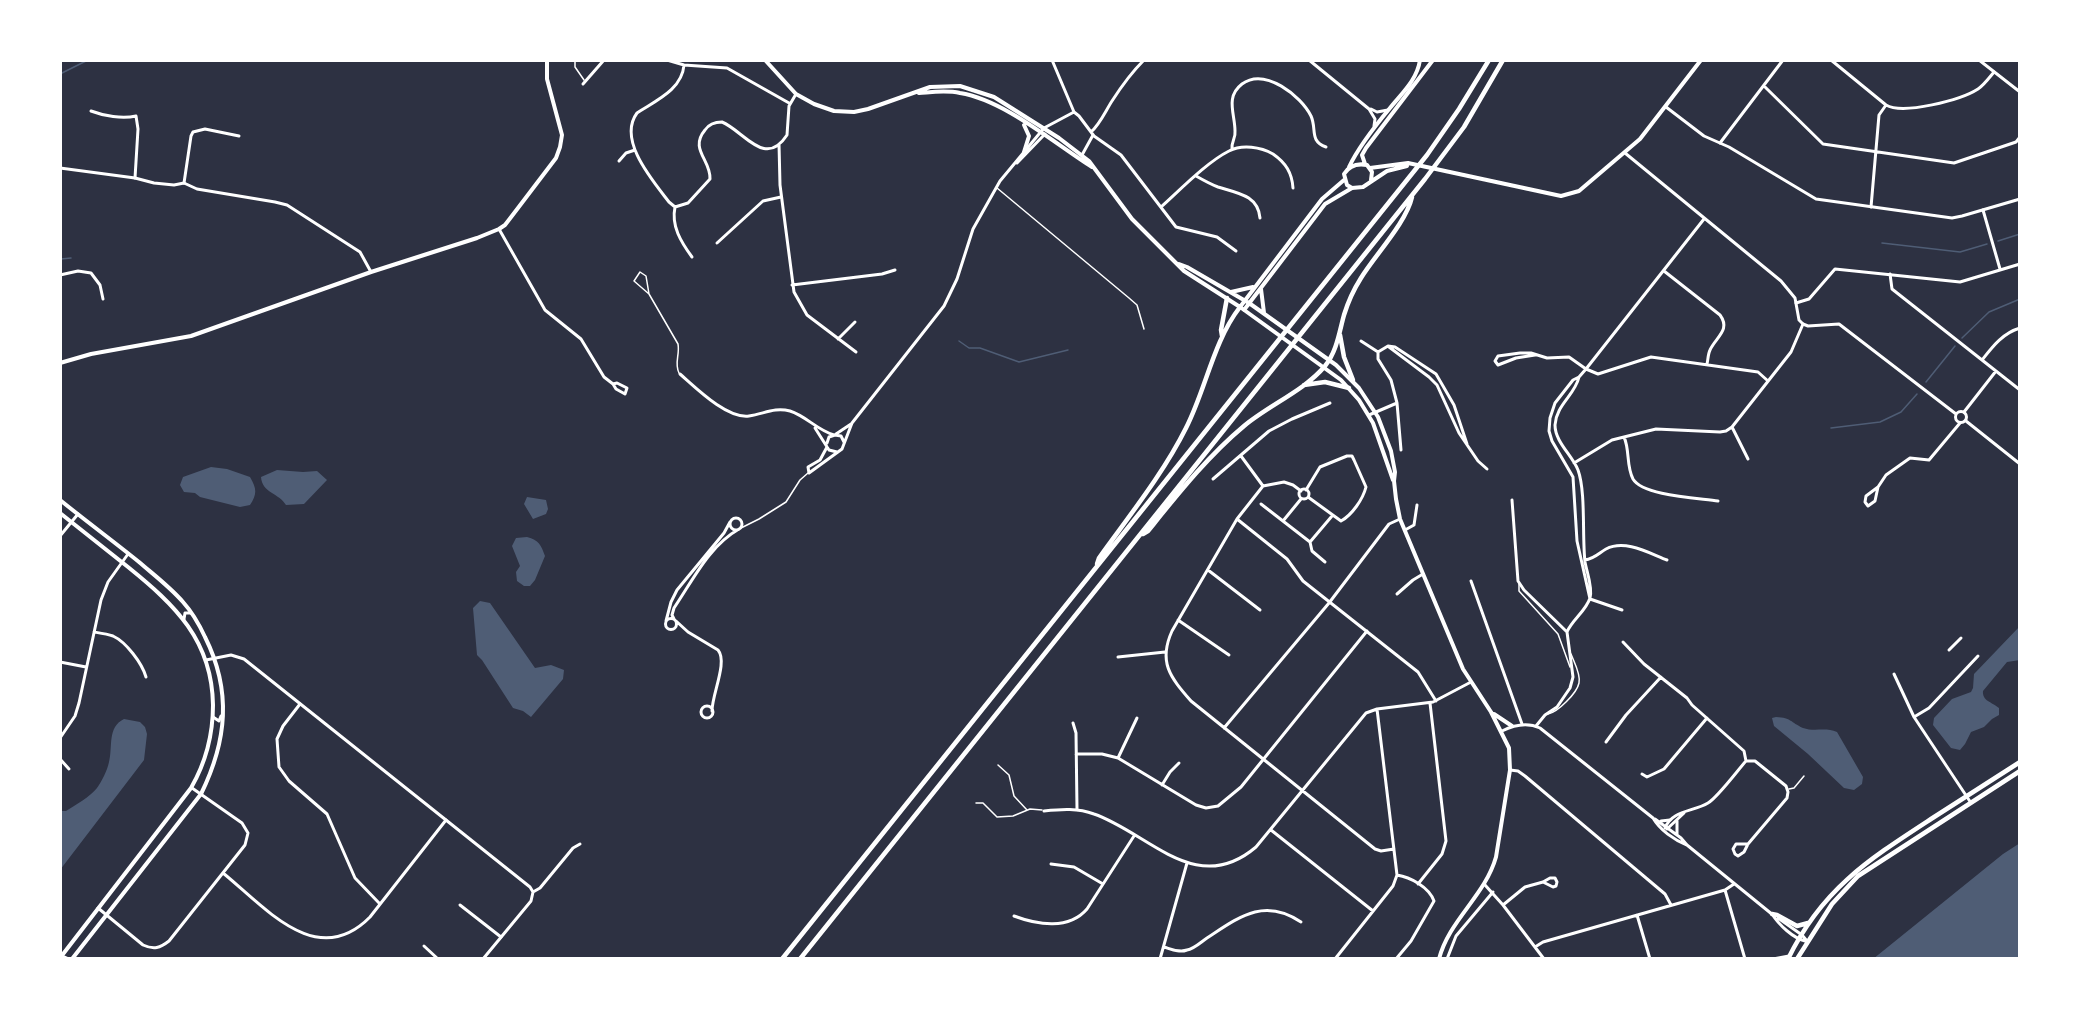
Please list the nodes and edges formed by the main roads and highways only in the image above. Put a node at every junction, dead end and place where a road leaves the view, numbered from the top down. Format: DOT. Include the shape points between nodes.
graph roads {
  1 [pos="547,60"];
  2 [pos="765,60"];
  3 [pos="1420,60"];
  4 [pos="1433,60"];
  5 [pos="1489,60"];
  6 [pos="1503,60"];
  7 [pos="1701,60"];
  8 [pos="915,93"];
  9 [pos="1017,118"];
  10 [pos="1024,152"];
  11 [pos="1365,164"];
  12 [pos="1407,166"];
  13 [pos="1349,167"];
  14 [pos="1370,168"];
  15 [pos="1095,170"];
  16 [pos="1344,180"];
  17 [pos="1371,181"];
  18 [pos="1352,188"];
  19 [pos="1413,194"];
  20 [pos="1179,264"];
  21 [pos="1254,287"];
  22 [pos="1261,289"];
  23 [pos="1230,292"];
  24 [pos="1227,298"];
  25 [pos="1244,300"];
  26 [pos="1249,303"];
  27 [pos="1242,308"];
  28 [pos="1264,314"];
  29 [pos="1340,335"];
  30 [pos="1222,336"];
  31 [pos="1329,360"];
  32 [pos="60,362"];
  33 [pos="1325,366"];
  34 [pos="1353,380"];
  35 [pos="1303,385"];
  36 [pos="1348,388"];
  37 [pos="1394,481"];
  38 [pos="60,500"];
  39 [pos="60,513"];
  40 [pos="1139,537"];
  41 [pos="1096,567"];
  42 [pos="1491,712"];
  43 [pos="1512,726"];
  44 [pos="2020,762"];
  45 [pos="2020,771"];
  46 [pos="1772,914"];
  47 [pos="1810,922"];
  48 [pos="60,956"];
  49 [pos="1789,957"];
  50 [pos="70,959"];
  51 [pos="782,959"];
  52 [pos="800,959"];
  53 [pos="1439,959"];
  54 [pos="1797,959"];
  1 -- 32 [label="main road" via="547,79 562,135 560,147 556,158 499,229 197,334"];
  2 -- 8 [label="main road" via="796,94 834,111 868,109"];
  3 -- 13 [label="main road" via="1412,81"];
  4 -- 11 [label="main road" via="1366,148 1362,155"];
  5 -- 41 [label="main road" via="1427,155"];
  6 -- 19 [label="main road" via="1473,113"];
  7 -- 14 [label="main road" via="1640,139 1579,191 1561,196 1408,164"];
  8 -- 9 [label="main road" via="969,95"];
  8 -- 15 [label="main road" via="939,86 971,88 1046,129 1082,154"];
  9 -- 10 [label="main road" via="1029,134"];
  9 -- 15 [label="main road"];
  11 -- 13 [label="main road"];
  11 -- 14 [label="main road"];
  12 -- 17 [label="main road" via="1387,171"];
  13 -- 16 [label="main road"];
  14 -- 17 [label="main road"];
  15 -- 20 [label="main road" via="1139,227"];
  16 -- 18 [label="main road"];
  16 -- 21 [label="main road" via="1322,199"];
  17 -- 18 [label="main road"];
  18 -- 22 [label="main road" via="1325,204"];
  19 -- 29 [label="main road" via="1410,205 1355,289"];
  19 -- 40 [label="main road"];
  20 -- 23 [label="main road"];
  20 -- 24 [label="main road" via="1184,272"];
  21 -- 23 [label="main road"];
  21 -- 25 [label="main road"];
  22 -- 26 [label="main road"];
  22 -- 28 [label="main road"];
  23 -- 25 [label="main road"];
  24 -- 27 [label="main road"];
  24 -- 30 [label="main road"];
  25 -- 26 [label="main road"];
  25 -- 27 [label="main road"];
  26 -- 27 [label="main road"];
  26 -- 28 [label="main road"];
  27 -- 30 [label="main road"];
  27 -- 33 [label="main road"];
  28 -- 31 [label="main road"];
  29 -- 31 [label="main road"];
  29 -- 34 [label="main road"];
  30 -- 41 [label="main road" via="1181,439"];
  31 -- 33 [label="main road"];
  31 -- 34 [label="main road"];
  33 -- 35 [label="main road"];
  33 -- 36 [label="main road"];
  34 -- 37 [label="main road" via="1386,435"];
  35 -- 36 [label="main road" via="1325,382"];
  35 -- 40 [label="main road" via="1233,435"];
  36 -- 37 [label="main road" via="1369,415"];
  37 -- 42 [label="main road" via="1400,519 1423,574 1471,682"];
  38 -- 50 [label="main road" via="172,590 193,615 215,658 223,699 219,747 201,794"];
  39 -- 48 [label="main road" via="164,596 184,619 206,660 213,717 204,762 192,788"];
  40 -- 52 [label="main road"];
  41 -- 51 [label="main road"];
  42 -- 43 [label="main road"];
  42 -- 53 [label="main road" via="1509,748 1510,770 1496,857 1485,885 1450,933"];
  44 -- 47 [label="main road" via="1855,871"];
  45 -- 54 [label="main road" via="1858,876 1832,904"];
  46 -- 47 [label="main road" via="1797,926"];
  47 -- 49 [label="main road"];
}
